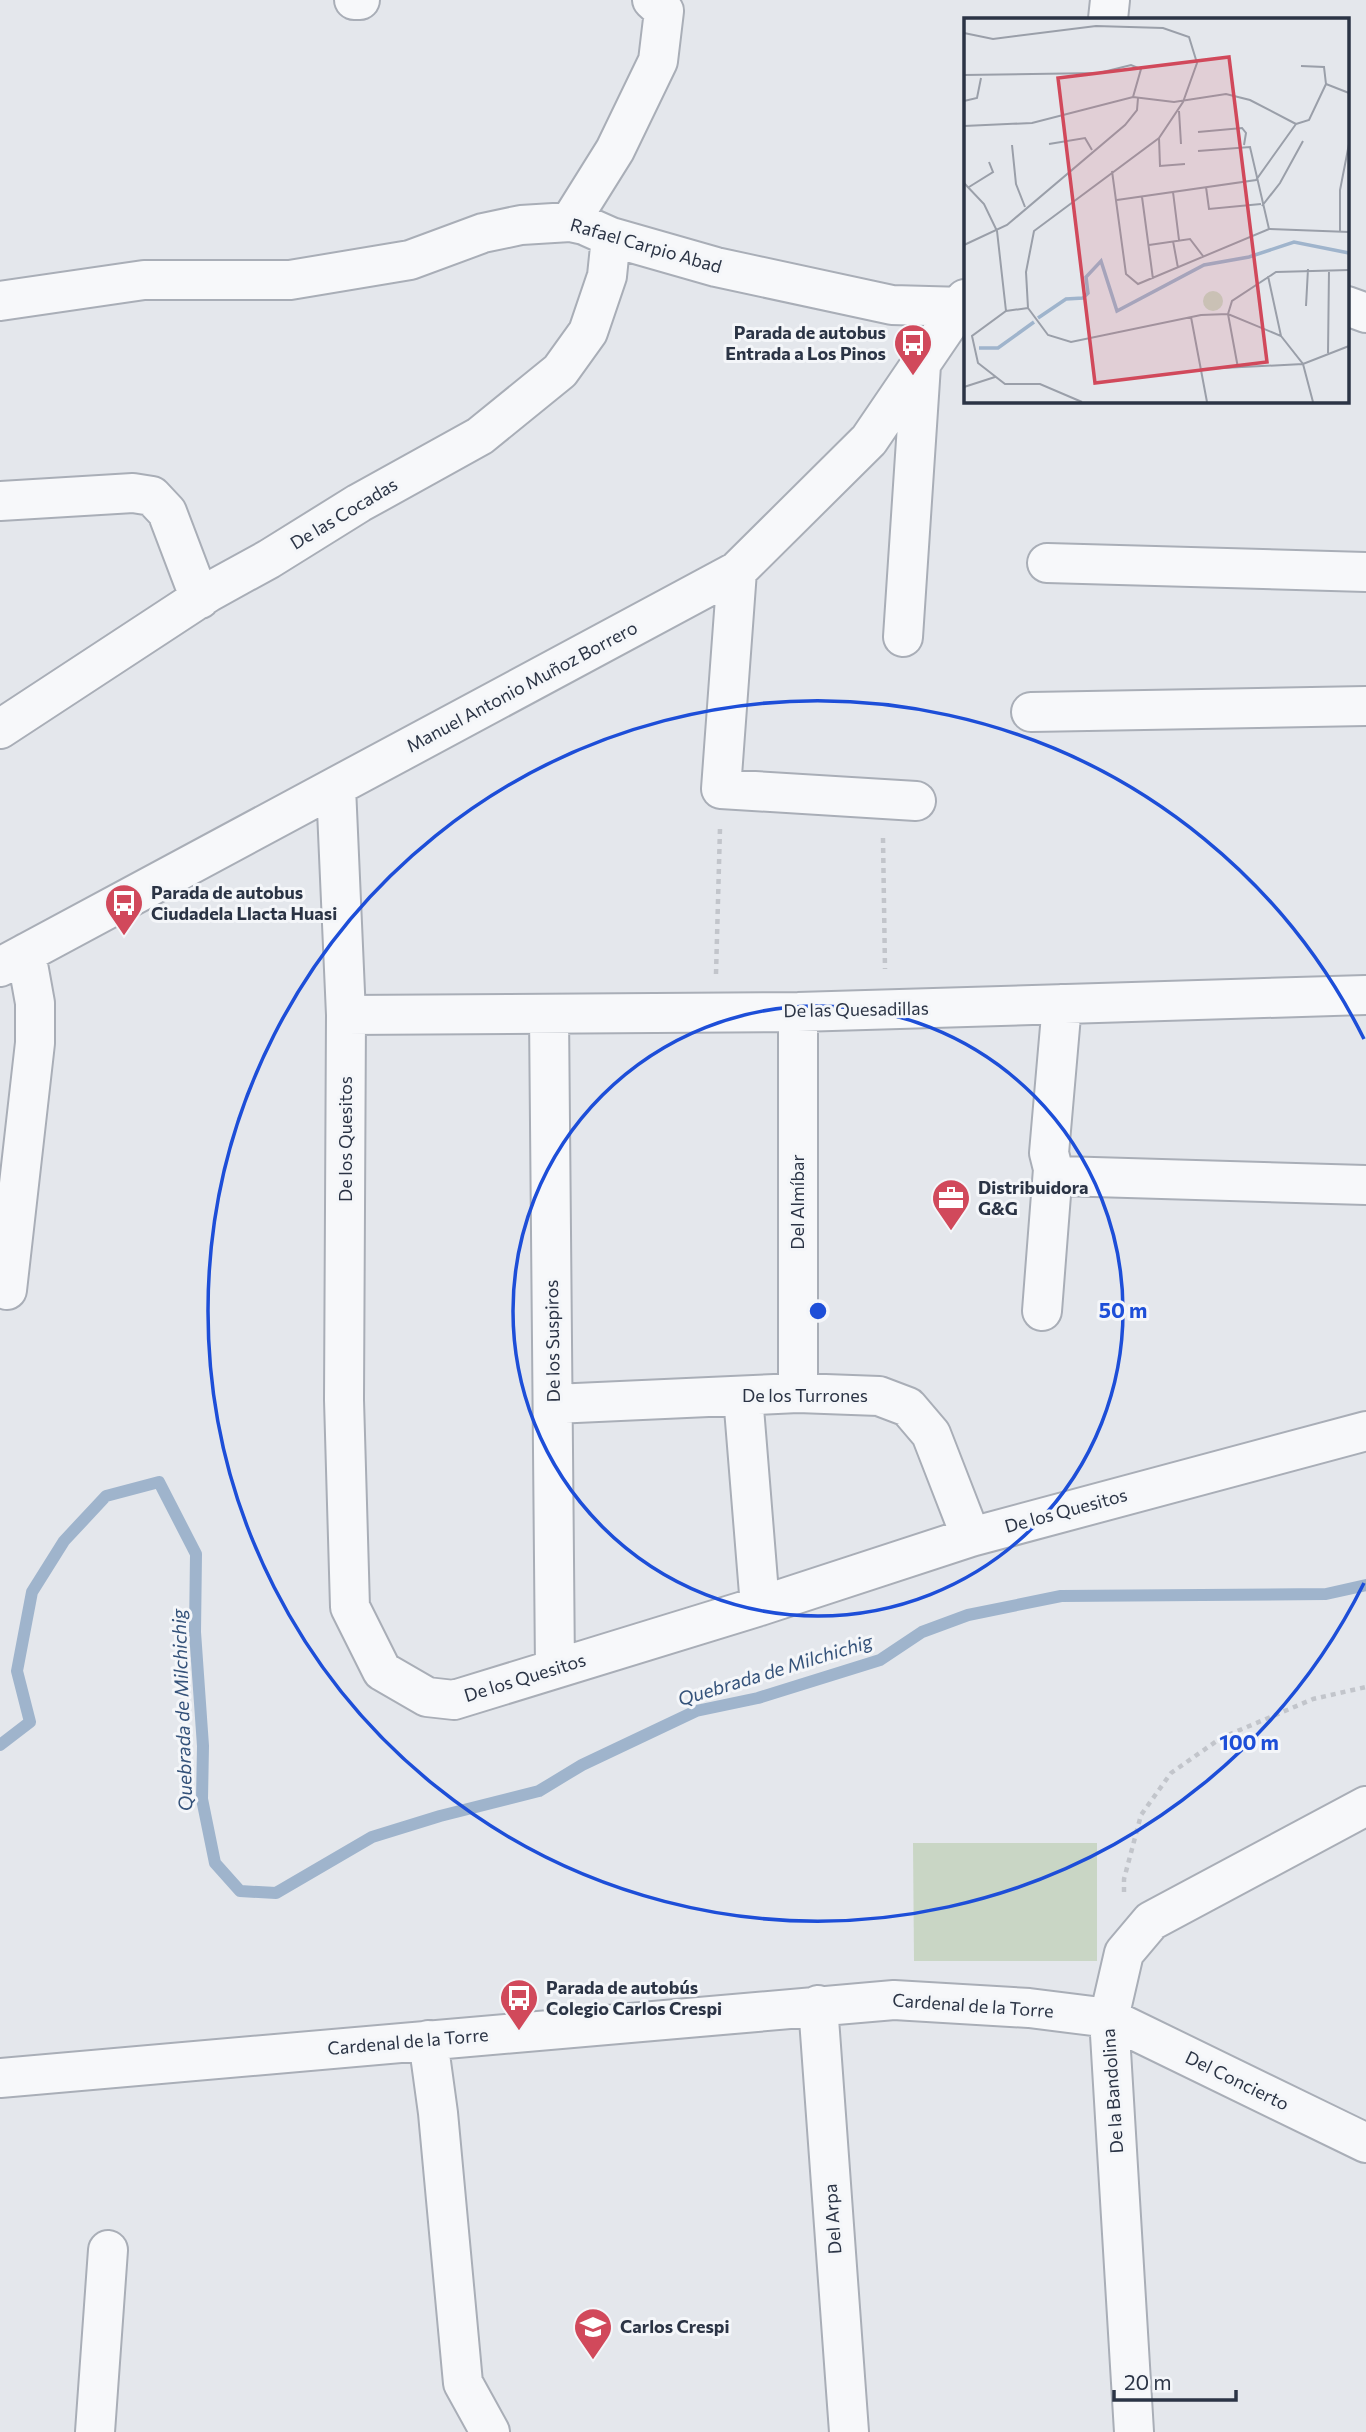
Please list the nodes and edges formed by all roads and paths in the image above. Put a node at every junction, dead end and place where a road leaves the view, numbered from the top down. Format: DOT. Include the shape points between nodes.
graph roads {
  1 [pos="652,0"];
  2 [pos="1110,0"];
  3 [pos="1108,18"];
  4 [pos="570,222"];
  5 [pos="611,237"];
  6 [pos="0,301"];
  7 [pos="964,304"];
  8 [pos="1348,306"];
  9 [pos="1366,313"];
  10 [pos="921,365"];
  11 [pos="0,501"];
  12 [pos="1047,563"];
  13 [pos="737,571"];
  14 [pos="1366,572"];
  15 [pos="200,599"];
  16 [pos="903,637"];
  17 [pos="1366,706"];
  18 [pos="1031,712"];
  19 [pos="0,729"];
  20 [pos="336,787"];
  21 [pos="721,789"];
  22 [pos="899,800"];
  23 [pos="13,960"];
  24 [pos="1366,995"];
  25 [pos="1062,1004"];
  26 [pos="886,1010"];
  27 [pos="715,1012"];
  28 [pos="798,1012"];
  29 [pos="549,1014"];
  30 [pos="346,1016"];
  31 [pos="1053,1169"];
  32 [pos="1366,1185"];
  33 [pos="7,1290"];
  34 [pos="1042,1311"];
  35 [pos="798,1393"];
  36 [pos="743,1396"];
  37 [pos="554,1404"];
  38 [pos="1366,1431"];
  39 [pos="971,1537"];
  40 [pos="760,1606"];
  41 [pos="555,1669"];
  42 [pos="1366,1687"];
  43 [pos="1366,1806"];
  44 [pos="1124,1952"];
  45 [pos="818,2005"];
  46 [pos="1108,2018"];
  47 [pos="428,2040"];
  48 [pos="0,2078"];
  49 [pos="1366,2143"];
  50 [pos="108,2249"];
  51 [pos="858,2431"];
  52 [pos="95,2432"];
  53 [pos="490,2432"];
  54 [pos="1134,2432"];
  1 -- 4 [label="street" via="664,11 658,61 615,150"];
  2 -- 3 [label="street"];
  4 -- 5 [label="street, Rafael Carpio Abad"];
  4 -- 6 [label="street, Rafael Carpio Abad" via="521,225 410,260 290,280 144,280"];
  5 -- 7 [label="street, Rafael Carpio Abad" via="716,267 892,305"];
  5 -- 15 [label="street, De las Cocadas" via="607,276 588,332 559,370 480,436"];
  7 -- 10 [label="street, Manuel Antonio Muñoz Borrero"];
  8 -- 9 [label="street"];
  10 -- 13 [label="street, Manuel Antonio Muñoz Borrero" via="869,440"];
  10 -- 16 [label="street"];
  11 -- 15 [label="street" via="133,493 152,496 167,512"];
  12 -- 14 [label="street"];
  13 -- 20 [label="street, Manuel Antonio Muñoz Borrero"];
  13 -- 21 [label="street"];
  15 -- 19 [label="street, De las Cocadas"];
  17 -- 18 [label="street"];
  20 -- 23 [label="street, Manuel Antonio Muñoz Borrero"];
  20 -- 30 [label="street, De los Quesitos"];
  21 -- 22 [label="street"];
  21 -- 27 [label="path"];
  22 -- 26 [label="path"];
  23 -- 33 [label="street" via="35,1003 35,1043"];
  24 -- 25 [label="street, De las Quesadillas"];
  25 -- 26 [label="street, De las Quesadillas"];
  25 -- 31 [label="street" via="1049,1153"];
  26 -- 28 [label="street, De las Quesadillas"];
  27 -- 28 [label="street, De las Quesadillas"];
  27 -- 29 [label="street, De las Quesadillas"];
  28 -- 35 [label="street, Del Almíbar"];
  29 -- 30 [label="street, De las Quesadillas"];
  29 -- 37 [label="street, De los Suspiros"];
  30 -- 41 [label="street, De los Quesitos" via="344,1400 350,1607 382,1671 427,1697 454,1700"];
  31 -- 32 [label="street" via="1060,1176"];
  31 -- 34 [label="street"];
  35 -- 36 [label="street, De los Turrones"];
  35 -- 39 [label="street, De los Turrones" via="879,1396 908,1407 931,1434"];
  36 -- 37 [label="street, De los Turrones"];
  36 -- 40 [label="street"];
  37 -- 41 [label="street, De los Suspiros"];
  38 -- 39 [label="street, De los Quesitos"];
  39 -- 40 [label="street, De los Quesitos"];
  40 -- 41 [label="street, De los Quesitos"];
  42 -- 44 [label="path" via="1313,1699 1221,1738 1171,1773 1141,1815 1124,1879"];
  43 -- 44 [label="street, De la Bandolina" via="1151,1920"];
  44 -- 46 [label="street, De la Bandolina"];
  45 -- 46 [label="street, Cardenal de la Torre" via="906,2000"];
  45 -- 47 [label="street, Cardenal de la Torre"];
  45 -- 51 [label="street, Del Arpa"];
  46 -- 49 [label="street, Del Concierto"];
  46 -- 54 [label="street, De la Bandolina"];
  47 -- 48 [label="street, Cardenal de la Torre"];
  47 -- 53 [label="street" via="463,2383"];
  50 -- 52 [label="street"];
}
